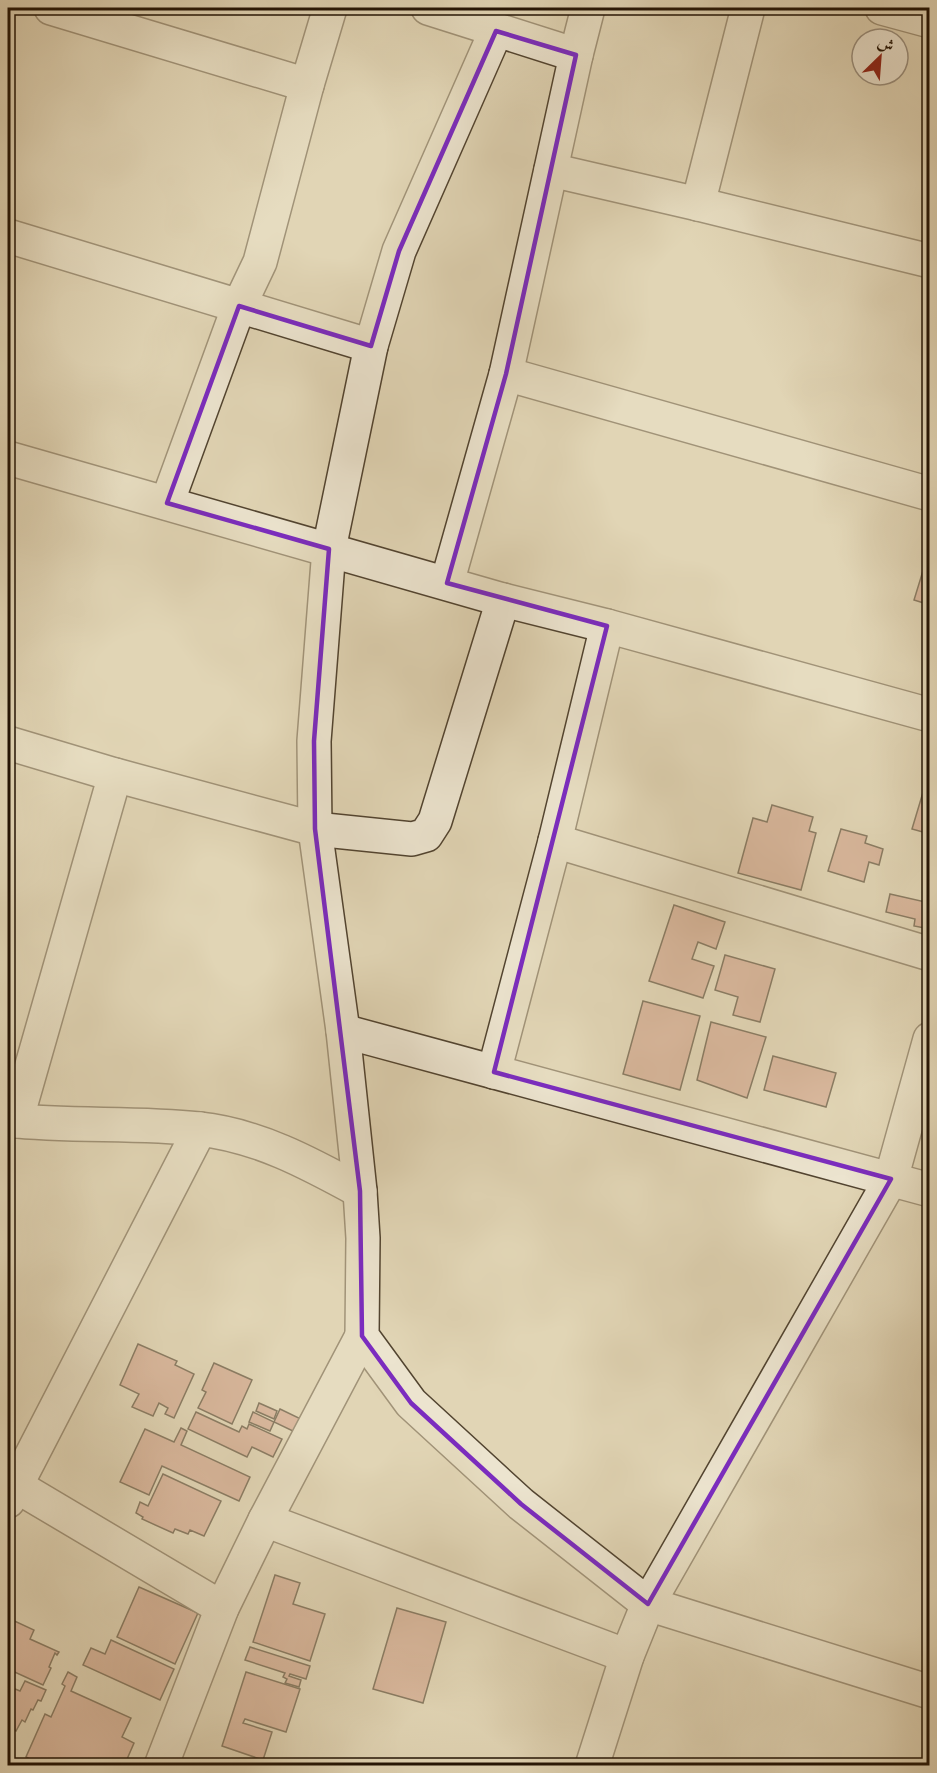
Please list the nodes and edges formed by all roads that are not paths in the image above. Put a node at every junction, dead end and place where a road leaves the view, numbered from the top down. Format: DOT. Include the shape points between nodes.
graph roads {
  1 [pos="51,8"];
  2 [pos="330,8"];
  3 [pos="429,8"];
  4 [pos="588,8"];
  5 [pos="748,8"];
  6 [pos="882,8"];
  7 [pos="930,21"];
  8 [pos="496,31"];
  9 [pos="576,55"];
  10 [pos="307,85"];
  11 [pos="551,170"];
  12 [pos="698,204"];
  13 [pos="8,236"];
  14 [pos="930,261"];
  15 [pos="239,306"];
  16 [pos="371,346"];
  17 [pos="506,374"];
  18 [pos="8,458"];
  19 [pos="930,494"];
  20 [pos="167,503"];
  21 [pos="329,549"];
  22 [pos="447,583"];
  23 [pos="503,600"];
  24 [pos="607,626"];
  25 [pos="930,715"];
  26 [pos="8,743"];
  27 [pos="115,775"];
  28 [pos="315,829"];
  29 [pos="555,841"];
  30 [pos="930,954"];
  31 [pos="344,1031"];
  32 [pos="930,1039"];
  33 [pos="494,1072"];
  34 [pos="12,1121"];
  35 [pos="200,1129"];
  36 [pos="891,1179"];
  37 [pos="930,1190"];
  38 [pos="360,1191"];
  39 [pos="362,1336"];
  40 [pos="10,1490"];
  41 [pos="265,1520"];
  42 [pos="648,1604"];
  43 [pos="222,1608"];
  44 [pos="627,1656"];
  45 [pos="930,1692"];
  46 [pos="169,1764"];
  47 [pos="591,1766"];
  1 -- 10 [label="street"];
  2 -- 10 [label="street"];
  3 -- 8 [label="street"];
  4 -- 9 [label="street"];
  5 -- 12 [label="street"];
  6 -- 7 [label="street"];
  8 -- 9 [label="street"];
  8 -- 16 [label="street" via="399,251"];
  9 -- 11 [label="street"];
  10 -- 15 [label="street" via="260,262"];
  11 -- 12 [label="street"];
  11 -- 17 [label="street"];
  12 -- 14 [label="street"];
  13 -- 15 [label="street"];
  15 -- 16 [label="street"];
  15 -- 20 [label="street"];
  16 -- 21 [label="street"];
  17 -- 19 [label="street"];
  17 -- 22 [label="street"];
  18 -- 20 [label="street"];
  20 -- 21 [label="street"];
  21 -- 22 [label="street"];
  21 -- 28 [label="street" via="314,741"];
  22 -- 23 [label="street"];
  23 -- 24 [label="street"];
  23 -- 28 [label="street" via="435,821 426,835 412,839"];
  24 -- 25 [label="street"];
  24 -- 29 [label="street"];
  26 -- 27 [label="street"];
  27 -- 28 [label="street"];
  27 -- 34 [label="street"];
  28 -- 31 [label="street"];
  29 -- 30 [label="street"];
  29 -- 33 [label="street"];
  31 -- 33 [label="street"];
  31 -- 38 [label="street"];
  32 -- 36 [label="street"];
  33 -- 36 [label="street"];
  34 -- 35 [label="street"];
  35 -- 38 [label="street" via="250,1139 306,1161"];
  35 -- 40 [label="street"];
  36 -- 37 [label="street"];
  36 -- 42 [label="street"];
  38 -- 39 [label="street"];
  39 -- 41 [label="street"];
  39 -- 42 [label="street" via="411,1403 521,1504"];
  40 -- 43 [label="street"];
  41 -- 43 [label="street"];
  41 -- 44 [label="street"];
  42 -- 44 [label="street"];
  42 -- 45 [label="street"];
  43 -- 46 [label="street"];
  44 -- 47 [label="street"];
}
